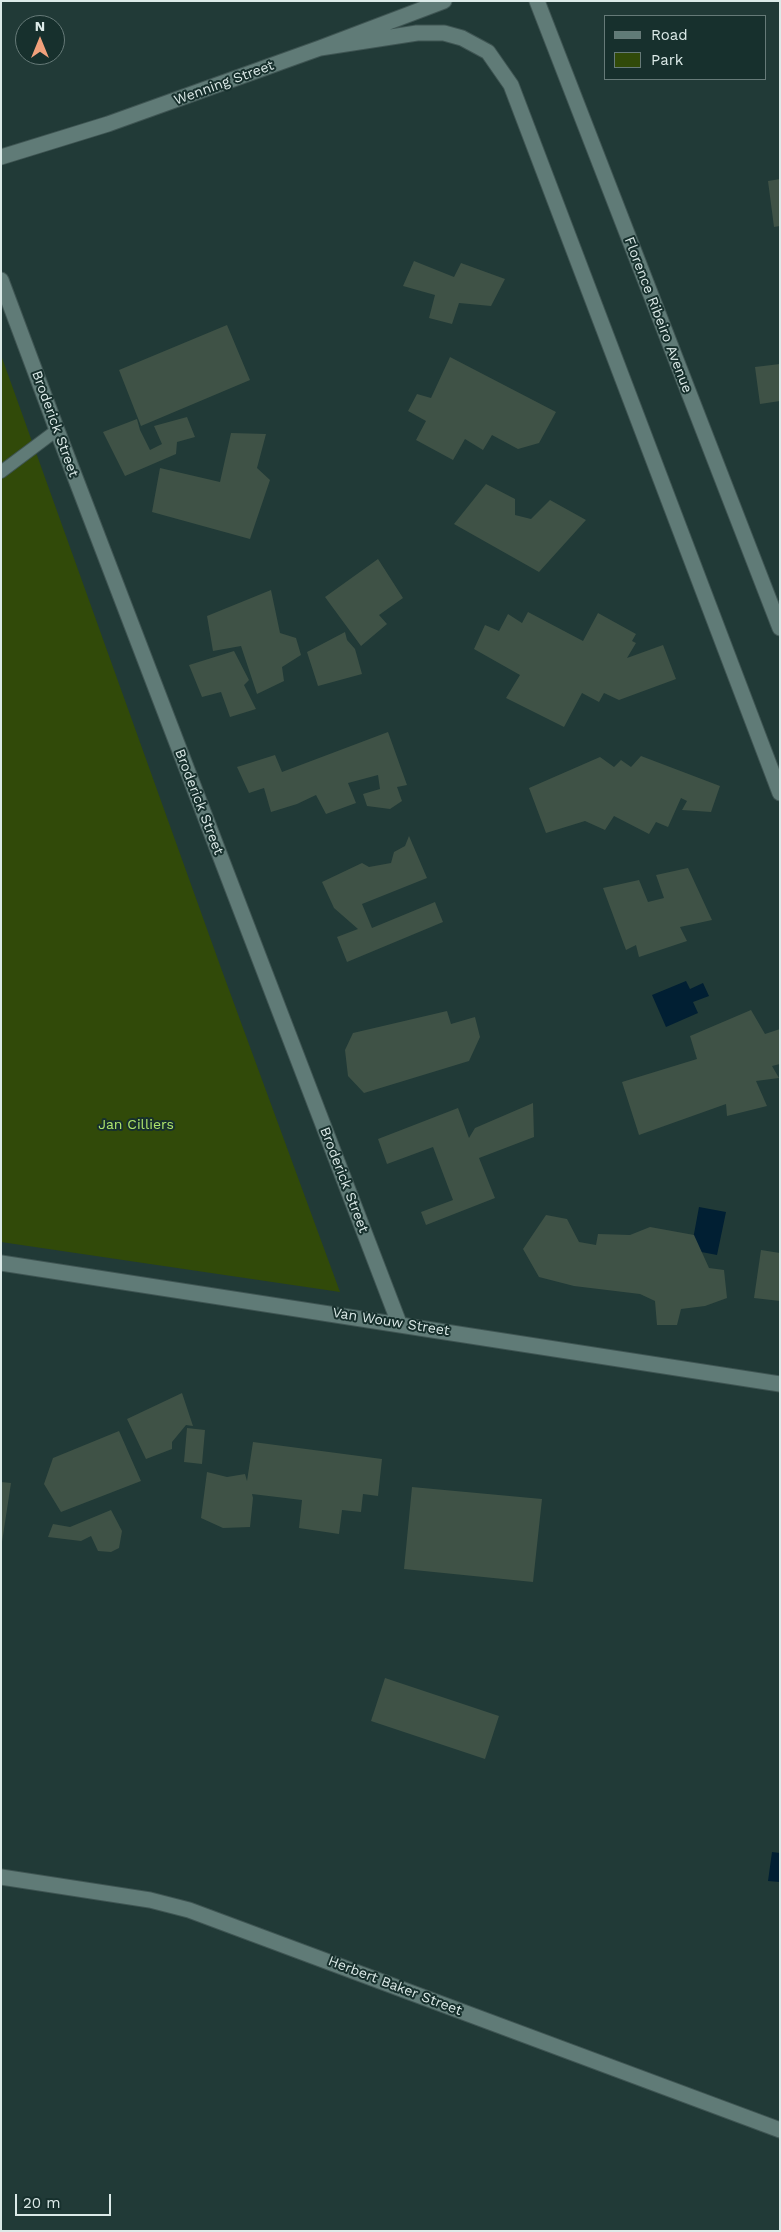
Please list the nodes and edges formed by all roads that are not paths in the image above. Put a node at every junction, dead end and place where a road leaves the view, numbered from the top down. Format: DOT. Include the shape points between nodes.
graph roads {
  1 [pos="444,1"];
  2 [pos="537,1"];
  3 [pos="320,48"];
  4 [pos="1,157"];
  5 [pos="1,280"];
  6 [pos="57,430"];
  7 [pos="1,472"];
  8 [pos="780,628"];
  9 [pos="780,793"];
  10 [pos="1,1263"];
  11 [pos="399,1324"];
  12 [pos="780,1384"];
  13 [pos="1,1877"];
  14 [pos="780,2130"];
  1 -- 3 [label="street, Wenning Street"];
  2 -- 8 [label="street, Florence Ribeiro Avenue"];
  3 -- 4 [label="street, Wenning Street" via="108,124"];
  3 -- 9 [label="street" via="417,33 444,33 462,38 488,52 511,85"];
  5 -- 6 [label="street, Broderick Street"];
  6 -- 7 [label="lane"];
  6 -- 11 [label="street, Broderick Street"];
  10 -- 11 [label="street, Van Wouw Street"];
  11 -- 12 [label="street, Van Wouw Street"];
  13 -- 14 [label="street, Herbert Baker Street" via="150,1900 189,1910"];
}
